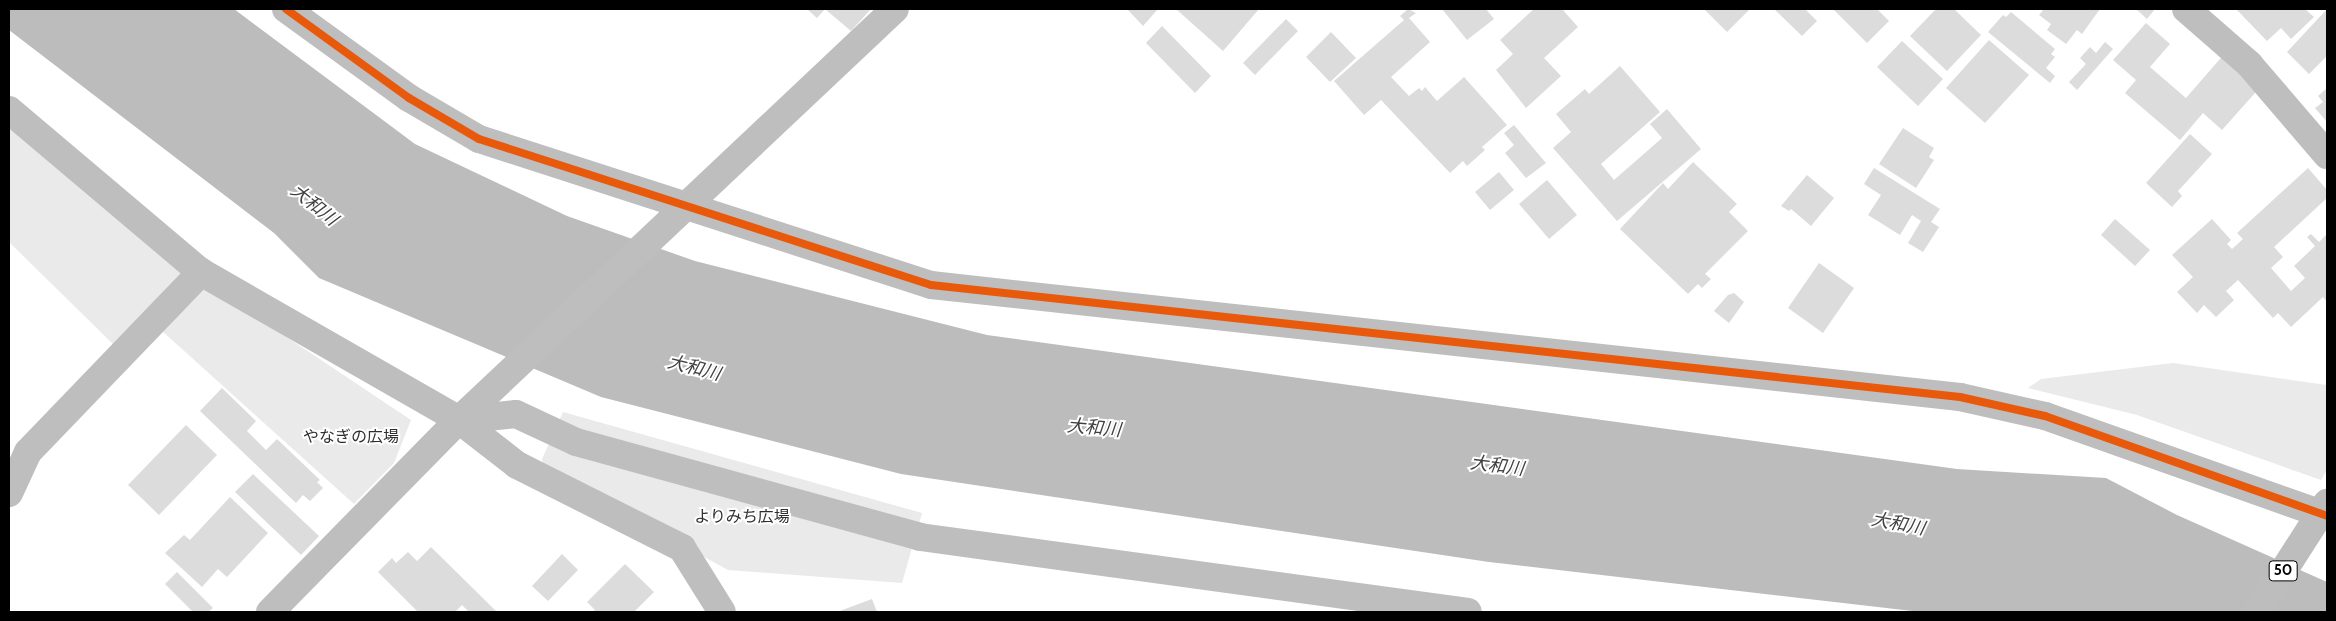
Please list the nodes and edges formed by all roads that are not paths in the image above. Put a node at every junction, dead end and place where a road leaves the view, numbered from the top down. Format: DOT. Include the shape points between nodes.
graph roads {
  1 [pos="286,9"];
  2 [pos="895,9"];
  3 [pos="2186,9"];
  4 [pos="9,110"];
  5 [pos="2327,155"];
  6 [pos="683,212"];
  7 [pos="200,272"];
  8 [pos="459,420"];
  9 [pos="9,494"];
  10 [pos="2321,515"];
  11 [pos="270,612"];
  12 [pos="722,612"];
  13 [pos="1468,612"];
  14 [pos="2257,612"];
  1 -- 6 [label="street" via="409,98 479,139"];
  2 -- 6 [label="street"];
  3 -- 5 [label="street" via="2249,64"];
  4 -- 7 [label="street"];
  6 -- 8 [label="street"];
  6 -- 10 [label="street" via="931,285 1960,397 2045,416"];
  7 -- 8 [label="street"];
  7 -- 9 [label="street" via="28,452"];
  8 -- 11 [label="street"];
  8 -- 12 [label="street" via="517,465 682,548"];
  8 -- 13 [label="street" via="516,414 576,442 920,537"];
  10 -- 14 [label="main road, 50"];
}
